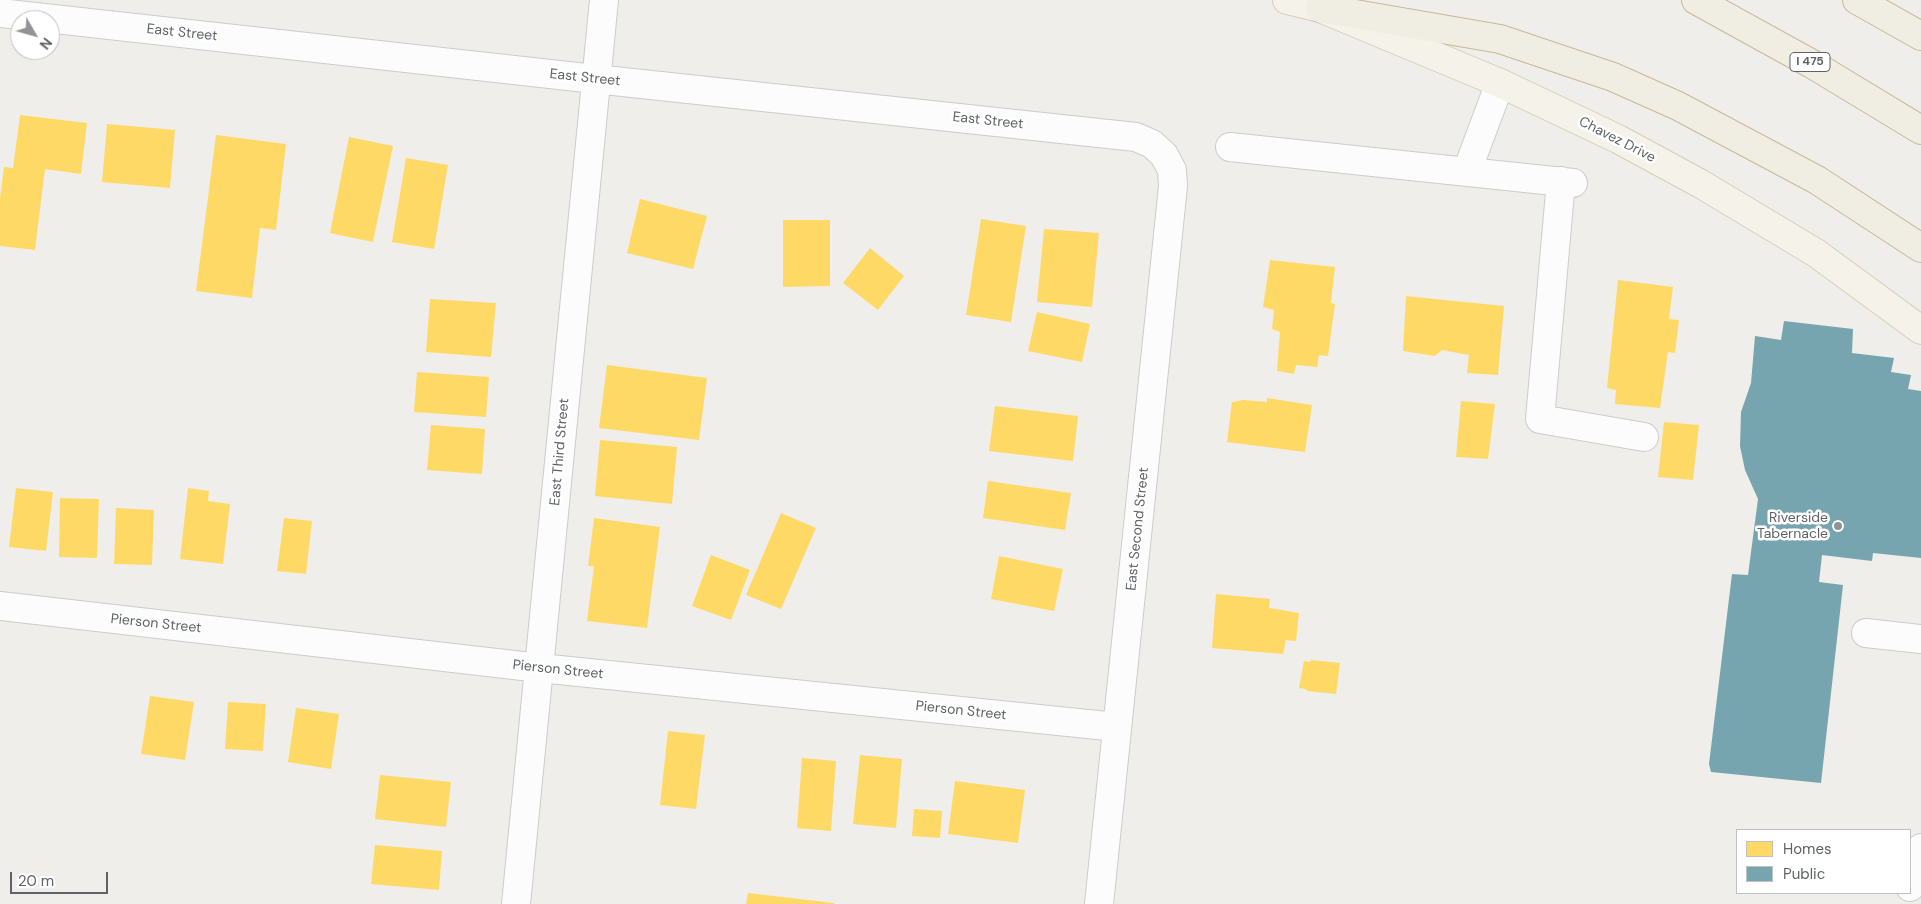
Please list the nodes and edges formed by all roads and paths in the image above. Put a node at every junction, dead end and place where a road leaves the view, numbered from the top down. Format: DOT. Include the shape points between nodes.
graph roads {
  1 [pos="604,0"];
  2 [pos="1287,0"];
  3 [pos="1696,0"];
  4 [pos="1857,0"];
  5 [pos="1320,8"];
  6 [pos="0,13"];
  7 [pos="1921,36"];
  8 [pos="595,79"];
  9 [pos="1500,83"];
  10 [pos="1921,130"];
  11 [pos="1230,147"];
  12 [pos="1164,156"];
  13 [pos="1467,171"];
  14 [pos="1921,248"];
  15 [pos="1921,330"];
  16 [pos="1644,437"];
  17 [pos="0,606"];
  18 [pos="1866,633"];
  19 [pos="1921,639"];
  20 [pos="540,668"];
  21 [pos="1117,727"];
  22 [pos="1921,848"];
  23 [pos="1911,883"];
  24 [pos="516,904"];
  25 [pos="1099,904"];
  1 -- 8 [label="street, East Third Street"];
  2 -- 5 [label="main road, Chavez Drive"];
  3 -- 10 [label="highway, I 475" via="1812,64"];
  4 -- 7 [label="highway"];
  5 -- 9 [label="main road, Chavez Drive"];
  5 -- 14 [label="highway" via="1500,39 1613,77 1678,106 1817,180"];
  6 -- 8 [label="street, East Street"];
  8 -- 12 [label="street, East Street" via="1136,137 1152,144"];
  8 -- 20 [label="street, East Third Street"];
  9 -- 13 [label="street"];
  9 -- 15 [label="main road, Chavez Drive" via="1618,139 1701,184 1816,254"];
  11 -- 13 [label="street"];
  12 -- 21 [label="street, East Second Street" via="1172,170 1173,186"];
  13 -- 16 [label="street" via="1567,182 1540,419"];
  17 -- 20 [label="street, Pierson Street"];
  18 -- 19 [label="street"];
  20 -- 21 [label="street, Pierson Street"];
  20 -- 24 [label="street, East Third Street"];
  21 -- 25 [label="street, East Second Street"];
  22 -- 23 [label="street"];
}
